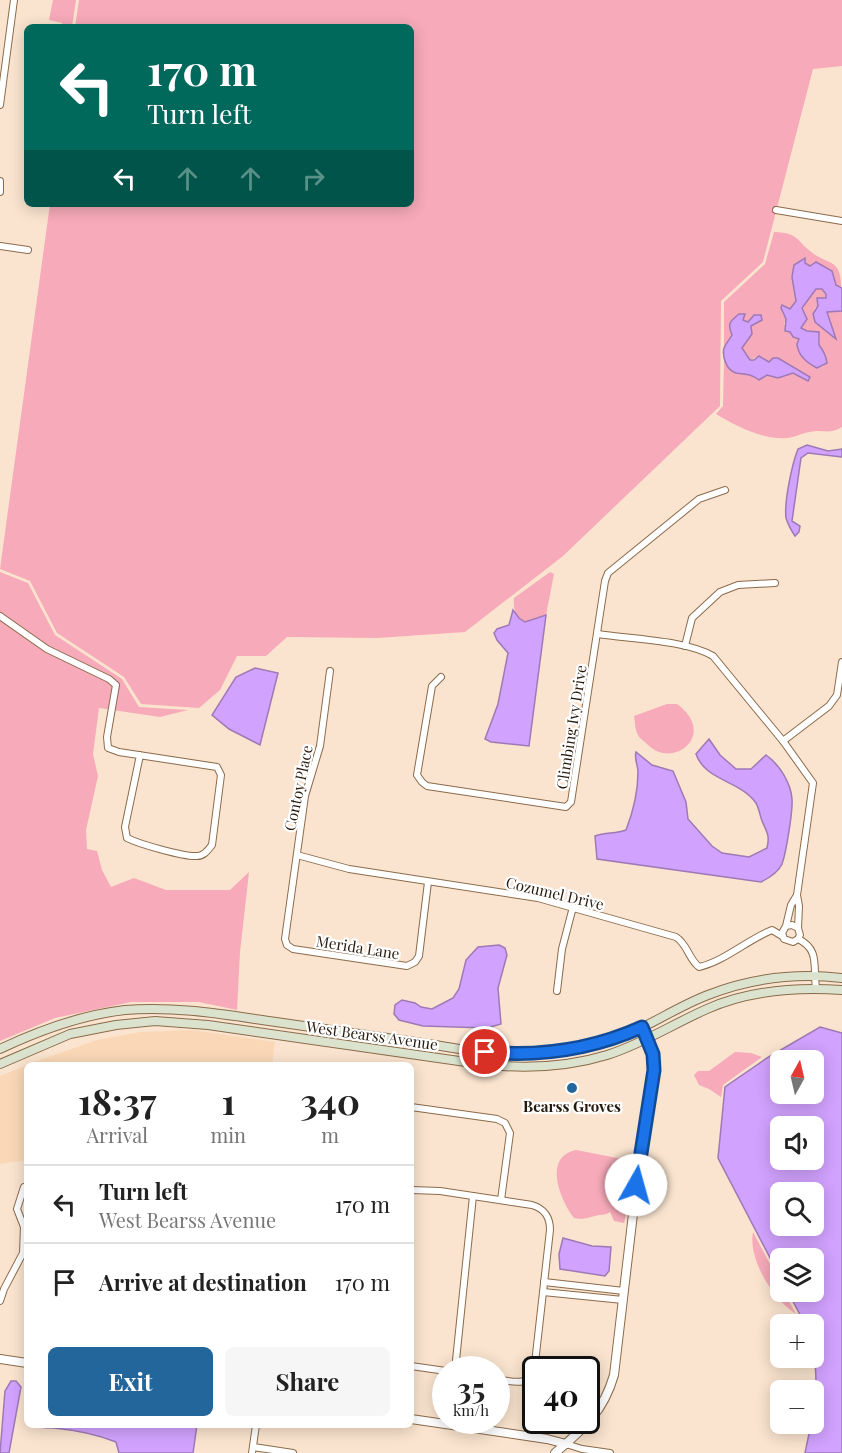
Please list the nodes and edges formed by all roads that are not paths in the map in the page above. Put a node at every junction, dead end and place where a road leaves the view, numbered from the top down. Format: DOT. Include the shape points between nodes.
graph roads {
  1 [pos="14,0"];
  2 [pos="0,105"];
  3 [pos="0,181"];
  4 [pos="0,192"];
  5 [pos="776,210"];
  6 [pos="842,221"];
  7 [pos="0,246"];
  8 [pos="28,250"];
  9 [pos="725,490"];
  10 [pos="775,583"];
  11 [pos="0,616"];
  12 [pos="598,634"];
  13 [pos="685,646"];
  14 [pos="842,662"];
  15 [pos="330,671"];
  16 [pos="441,677"];
  17 [pos="783,741"];
  18 [pos="140,755"];
  19 [pos="297,855"];
  20 [pos="428,882"];
  21 [pos="797,895"];
  22 [pos="573,907"];
  23 [pos="786,926"];
  24 [pos="798,928"];
  25 [pos="782,936"];
  26 [pos="798,939"];
  27 [pos="287,945"];
  28 [pos="814,975"];
  29 [pos="842,978"];
  30 [pos="816,988"];
  31 [pos="842,990"];
  32 [pos="557,991"];
  33 [pos="51,1027"];
  34 [pos="642,1027"];
  35 [pos="647,1039"];
  36 [pos="0,1049"];
  37 [pos="0,1058"];
  38 [pos="0,1064"];
  39 [pos="414,1107"];
  40 [pos="24,1187"];
  41 [pos="414,1190"];
  42 [pos="474,1196"];
  43 [pos="501,1200"];
  44 [pos="544,1282"];
  45 [pos="576,1285"];
  46 [pos="624,1291"];
  47 [pos="543,1292"];
  48 [pos="575,1295"];
  49 [pos="623,1300"];
  50 [pos="0,1301"];
  51 [pos="457,1356"];
  52 [pos="0,1359"];
  53 [pos="24,1363"];
  54 [pos="414,1366"];
  55 [pos="432,1369"];
  56 [pos="510,1381"];
  57 [pos="414,1419"];
  58 [pos="256,1428"];
  59 [pos="566,1444"];
  60 [pos="253,1450"];
  61 [pos="293,1453"];
  62 [pos="555,1453"];
  63 [pos="610,1453"];
  1 -- 2 [label="street"];
  3 -- 4 [label="street"];
  5 -- 6 [label="street"];
  7 -- 8 [label="street"];
  9 -- 12 [label="street, Climbing Ivy Drive" via="699,499 608,573"];
  10 -- 13 [label="street" via="738,585 720,592 692,618"];
  11 -- 18 [label="street" via="47,649 116,685 108,748"];
  12 -- 13 [label="street"];
  12 -- 16 [label="street, Climbing Ivy Drive" via="571,802 566,807 427,786 422,782 417,775 432,686"];
  13 -- 17 [label="street" via="713,656"];
  14 -- 17 [label="street" via="837,695 829,706"];
  15 -- 19 [label="street, Contoy Place" via="320,746 305,796"];
  17 -- 21 [label="street" via="813,783"];
  18 -- 18 [label="street" via="217,767 221,776 212,845 205,854 196,856 127,838 125,827"];
  19 -- 20 [label="street, Cozumel Drive" via="349,869"];
  19 -- 27 [label="street, Contoy Place"];
  20 -- 22 [label="street, Cozumel Drive"];
  20 -- 27 [label="street, Merida Lane" via="419,956 407,966"];
  21 -- 23 [label="street"];
  21 -- 24 [label="street"];
  22 -- 25 [label="street, Cozumel Drive" via="676,937 684,942 699,967 771,930"];
  22 -- 32 [label="street"];
  23 -- 24 [label="street"];
  23 -- 25 [label="street"];
  24 -- 26 [label="street"];
  25 -- 26 [label="street" via="789,942"];
  26 -- 28 [label="street" via="813,952"];
  28 -- 29 [label="main road, West Bearss Avenue"];
  28 -- 30 [label="street"];
  28 -- 34 [label="main road, West Bearss Avenue" via="775,978 719,991"];
  30 -- 31 [label="main road, West Bearss Avenue"];
  30 -- 35 [label="main road, West Bearss Avenue" via="760,993 730,1001"];
  33 -- 34 [label="main road, West Bearss Avenue" via="114,1012 176,1009 522,1055 585,1047"];
  33 -- 36 [label="main road, West Bearss Avenue"];
  33 -- 37 [label="main road"];
  34 -- 35 [label="street"];
  35 -- 38 [label="main road, West Bearss Avenue" via="588,1060 513,1067 208,1025 148,1022 70,1034"];
  35 -- 46 [label="street" via="654,1070 640,1146"];
  39 -- 43 [label="street" via="505,1123 510,1133"];
  40 -- 50 [label="street" via="17,1209 24,1227 23,1252"];
  41 -- 42 [label="street"];
  42 -- 43 [label="street"];
  42 -- 51 [label="street"];
  43 -- 44 [label="street" via="532,1205 548,1215"];
  44 -- 45 [label="street"];
  44 -- 47 [label="street"];
  45 -- 46 [label="street"];
  45 -- 48 [label="street"];
  46 -- 49 [label="street"];
  47 -- 48 [label="street"];
  47 -- 56 [label="street" via="532,1375 523,1382"];
  48 -- 49 [label="street"];
  49 -- 59 [label="street" via="611,1386 594,1418"];
  52 -- 53 [label="street"];
  54 -- 55 [label="street"];
  57 -- 59 [label="street"];
  58 -- 60 [label="street"];
  59 -- 62 [label="street"];
  59 -- 63 [label="street"];
  60 -- 61 [label="street"];
}
